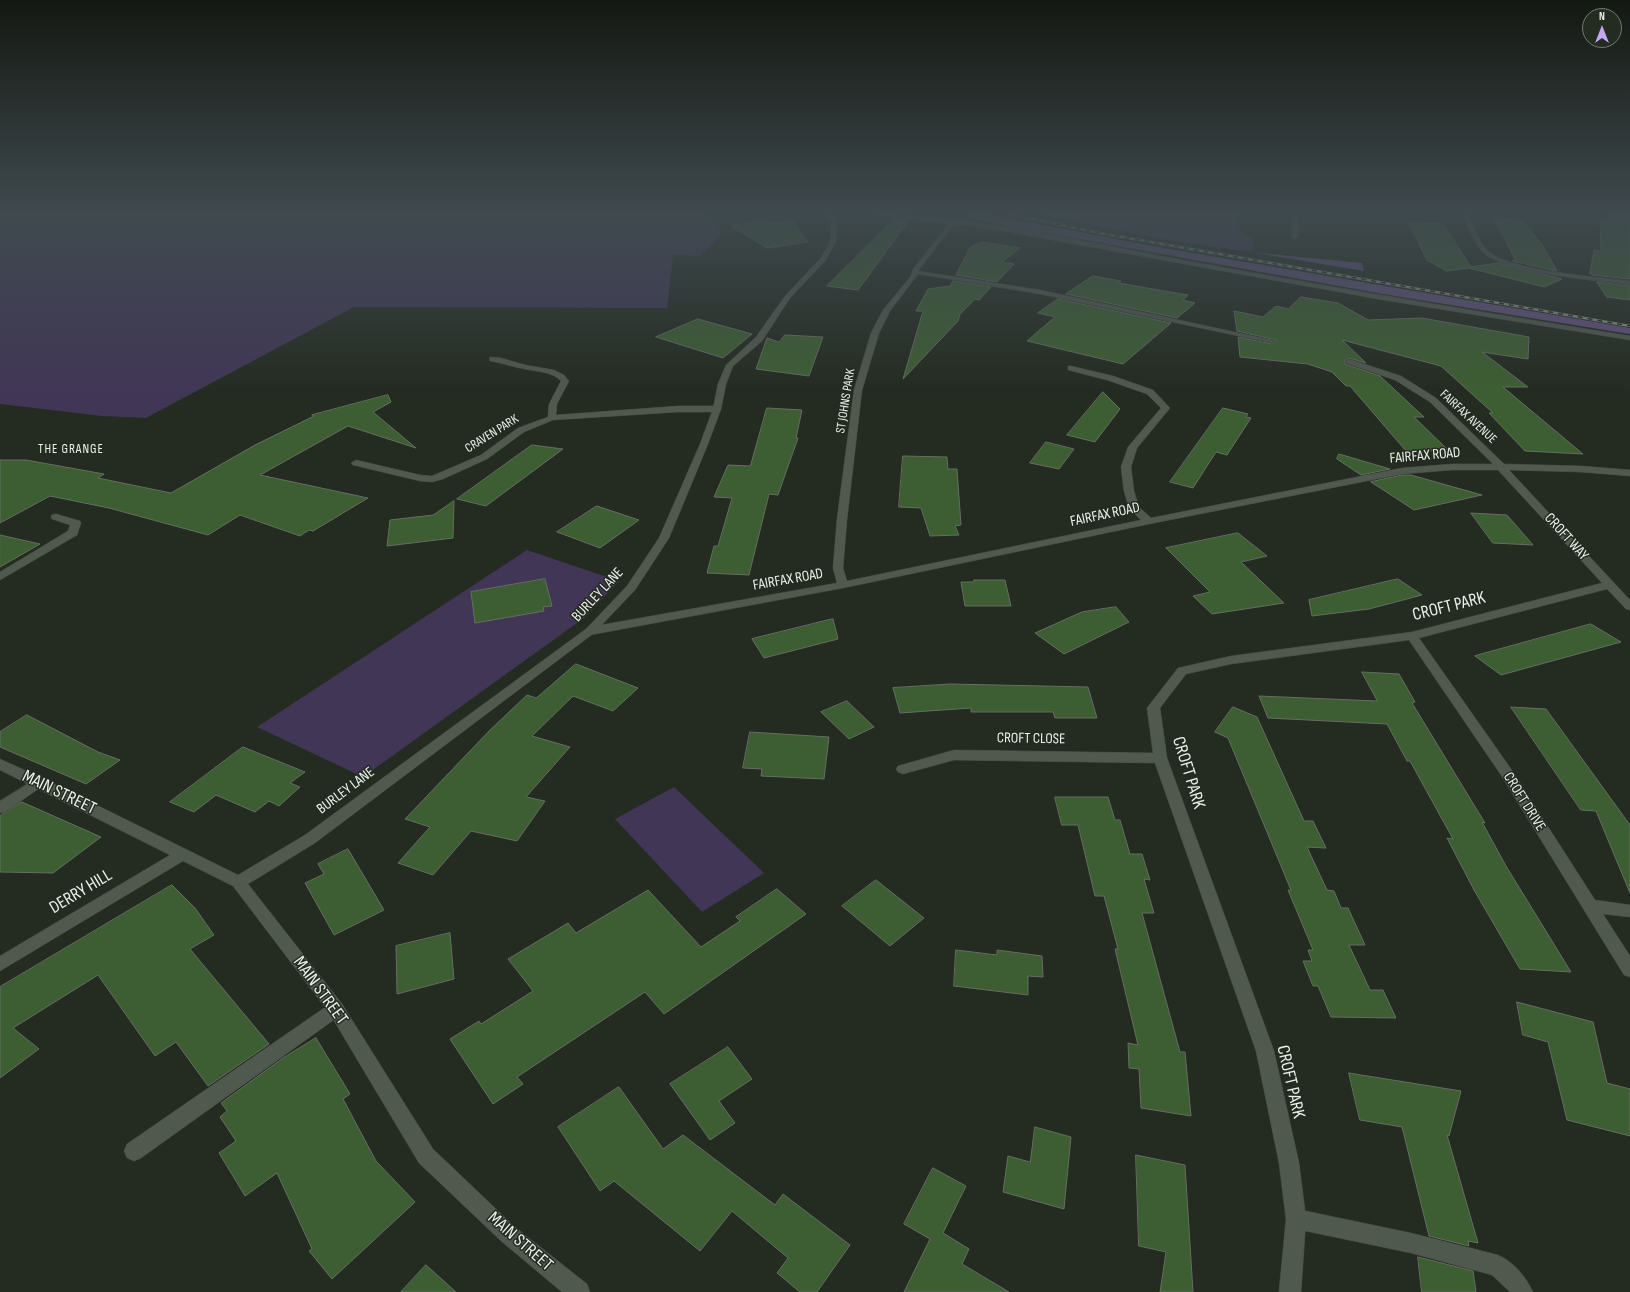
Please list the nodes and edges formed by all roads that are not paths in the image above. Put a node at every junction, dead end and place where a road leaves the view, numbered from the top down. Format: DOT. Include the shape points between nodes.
graph roads {
  1 [pos="809,274"];
  2 [pos="914,274"];
  3 [pos="928,274"];
  4 [pos="1253,274"];
  5 [pos="1573,274"];
  6 [pos="1630,283"];
  7 [pos="1630,338"];
  8 [pos="1272,341"];
  9 [pos="493,359"];
  10 [pos="1349,360"];
  11 [pos="1071,368"];
  12 [pos="717,409"];
  13 [pos="552,418"];
  14 [pos="356,463"];
  15 [pos="1501,467"];
  16 [pos="1630,473"];
  17 [pos="56,517"];
  18 [pos="1149,521"];
  19 [pos="0,577"];
  20 [pos="843,585"];
  21 [pos="1610,585"];
  22 [pos="1630,607"];
  23 [pos="590,631"];
  24 [pos="1412,636"];
  25 [pos="1160,758"];
  26 [pos="0,764"];
  27 [pos="903,770"];
  28 [pos="39,782"];
  29 [pos="0,808"];
  30 [pos="183,854"];
  31 [pos="238,882"];
  32 [pos="1590,906"];
  33 [pos="1630,911"];
  34 [pos="0,964"];
  35 [pos="1630,970"];
  36 [pos="336,1009"];
  37 [pos="134,1151"];
  38 [pos="1296,1219"];
  39 [pos="579,1292"];
  40 [pos="1290,1292"];
  41 [pos="1522,1292"];
  1 -- 12 [label="street, BURLEY LANE" via="787,297 759,339 730,365 722,384"];
  2 -- 20 [label="street, ST JOHNS PARK" via="887,310 875,333 858,390 838,568"];
  3 -- 8 [label="street" via="1040,292"];
  4 -- 7 [label="street"];
  5 -- 6 [label="street"];
  9 -- 13 [label="street" via="507,360 561,376 565,381 564,387 553,399"];
  10 -- 15 [label="street, FAIRFAX AVENUE" via="1398,378 1433,400"];
  11 -- 18 [label="street" via="1150,392 1166,408 1134,447 1126,467 1134,508"];
  12 -- 13 [label="street, CRAVEN PARK" via="678,409"];
  12 -- 23 [label="street, BURLEY LANE" via="664,538 631,588"];
  13 -- 14 [label="street, CRAVEN PARK" via="521,430 484,457 440,477 420,478"];
  15 -- 16 [label="street, FAIRFAX ROAD"];
  15 -- 18 [label="street, FAIRFAX ROAD" via="1402,471"];
  15 -- 21 [label="street, CROFT WAY"];
  17 -- 19 [label="street" via="76,523 73,533"];
  18 -- 20 [label="street, FAIRFAX ROAD"];
  20 -- 23 [label="street, FAIRFAX ROAD"];
  21 -- 22 [label="street, CROFT WAY"];
  21 -- 24 [label="street, CROFT PARK"];
  23 -- 31 [label="street, BURLEY LANE" via="310,839"];
  24 -- 25 [label="street, CROFT PARK" via="1231,660 1182,671 1153,708"];
  24 -- 32 [label="street, CROFT DRIVE" via="1506,772"];
  25 -- 27 [label="street, CROFT CLOSE" via="954,755"];
  25 -- 38 [label="street, CROFT PARK" via="1265,1051 1289,1163"];
  26 -- 28 [label="street, MAIN STREET"];
  28 -- 29 [label="street"];
  28 -- 30 [label="street, MAIN STREET"];
  30 -- 31 [label="street, MAIN STREET"];
  30 -- 34 [label="street, DERRY HILL"];
  31 -- 36 [label="street, MAIN STREET"];
  32 -- 33 [label="street"];
  32 -- 35 [label="street, CROFT DRIVE"];
  36 -- 37 [label="street"];
  36 -- 39 [label="street, MAIN STREET" via="426,1156 508,1234"];
  38 -- 40 [label="street, CROFT PARK"];
  38 -- 41 [label="street" via="1411,1242 1498,1266"];
}
